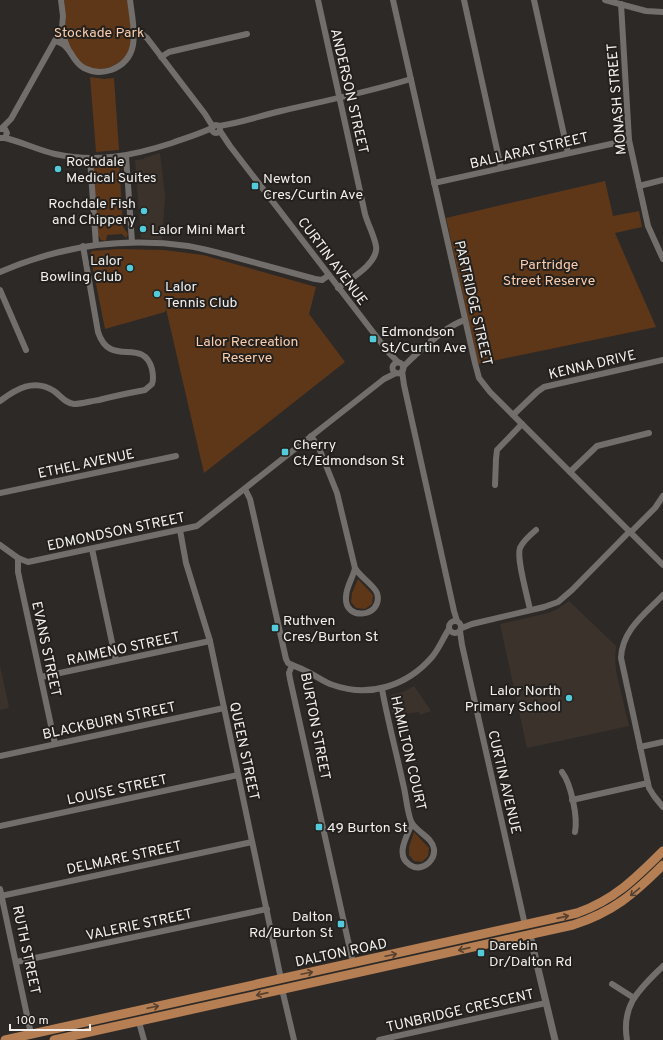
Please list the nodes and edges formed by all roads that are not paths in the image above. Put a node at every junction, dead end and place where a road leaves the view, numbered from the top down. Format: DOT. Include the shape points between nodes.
graph roads {
  1 [pos="130,0"];
  2 [pos="318,0"];
  3 [pos="393,0"];
  4 [pos="464,0"];
  5 [pos="534,0"];
  6 [pos="605,0"];
  7 [pos="61,1"];
  8 [pos="621,4"];
  9 [pos="663,12"];
  10 [pos="247,34"];
  11 [pos="134,35"];
  12 [pos="57,38"];
  13 [pos="161,56"];
  14 [pos="411,79"];
  15 [pos="339,98"];
  16 [pos="216,129"];
  17 [pos="3,135"];
  18 [pos="629,140"];
  19 [pos="568,153"];
  20 [pos="126,156"];
  21 [pos="90,158"];
  22 [pos="501,168"];
  23 [pos="663,180"];
  24 [pos="434,183"];
  25 [pos="639,186"];
  26 [pos="132,242"];
  27 [pos="96,245"];
  28 [pos="83,246"];
  29 [pos="663,260"];
  30 [pos="0,272"];
  31 [pos="329,275"];
  32 [pos="338,288"];
  33 [pos="0,290"];
  34 [pos="465,320"];
  35 [pos="26,350"];
  36 [pos="663,360"];
  37 [pos="398,368"];
  38 [pos="0,401"];
  39 [pos="513,416"];
  40 [pos="522,424"];
  41 [pos="649,433"];
  42 [pos="311,436"];
  43 [pos="176,456"];
  44 [pos="570,472"];
  45 [pos="495,485"];
  46 [pos="245,489"];
  47 [pos="0,493"];
  48 [pos="663,496"];
  49 [pos="180,530"];
  50 [pos="536,530"];
  51 [pos="630,532"];
  52 [pos="0,545"];
  53 [pos="92,549"];
  54 [pos="18,558"];
  55 [pos="663,565"];
  56 [pos="355,568"];
  57 [pos="662,598"];
  58 [pos="530,610"];
  59 [pos="456,628"];
  60 [pos="210,641"];
  61 [pos="116,661"];
  62 [pos="292,665"];
  63 [pos="41,677"];
  64 [pos="382,689"];
  65 [pos="224,708"];
  66 [pos="663,742"];
  67 [pos="55,744"];
  68 [pos="640,747"];
  69 [pos="0,756"];
  70 [pos="562,772"];
  71 [pos="238,775"];
  72 [pos="648,783"];
  73 [pos="572,800"];
  74 [pos="663,807"];
  75 [pos="412,823"];
  76 [pos="0,826"];
  77 [pos="575,832"];
  78 [pos="252,842"];
  79 [pos="663,851"];
  80 [pos="663,865"];
  81 [pos="1,892"];
  82 [pos="266,909"];
  83 [pos="525,925"];
  84 [pos="530,935"];
  85 [pos="16,962"];
  86 [pos="353,963"];
  87 [pos="663,966"];
  88 [pos="355,973"];
  89 [pos="281,979"];
  90 [pos="612,984"];
  91 [pos="282,989"];
  92 [pos="634,998"];
  93 [pos="546,1003"];
  94 [pos="139,1022"];
  95 [pos="32,1037"];
  96 [pos="5,1040"];
  97 [pos="54,1040"];
  98 [pos="144,1040"];
  99 [pos="294,1040"];
  100 [pos="379,1040"];
  101 [pos="555,1040"];
  102 [pos="627,1040"];
  1 -- 11 [label="street"];
  2 -- 15 [label="street, ANDERSON STREET"];
  3 -- 14 [label="street, PARTRIDGE STREET"];
  4 -- 22 [label="street"];
  5 -- 19 [label="street"];
  6 -- 8 [label="street"];
  7 -- 12 [label="street" via="63,25"];
  8 -- 9 [label="street" via="646,11"];
  8 -- 18 [label="street, MONASH STREET"];
  10 -- 13 [label="street"];
  11 -- 12 [label="street" via="133,47 127,59 116,68 96,72 86,69 73,59"];
  11 -- 13 [label="street, CURTIN AVENUE" via="145,36"];
  12 -- 17 [label="street"];
  13 -- 16 [label="street, CURTIN AVENUE"];
  14 -- 15 [label="street"];
  14 -- 24 [label="street, PARTRIDGE STREET"];
  15 -- 16 [label="street" via="266,114"];
  15 -- 32 [label="street, ANDERSON STREET" via="376,254 370,263"];
  16 -- 20 [label="street"];
  16 -- 31 [label="street, CURTIN AVENUE"];
  17 -- 21 [label="street" via="55,154"];
  18 -- 19 [label="street, BALLARAT STREET"];
  18 -- 25 [label="street, MONASH STREET"];
  19 -- 22 [label="street, BALLARAT STREET"];
  20 -- 21 [label="street"];
  20 -- 26 [label="street"];
  21 -- 27 [label="street"];
  22 -- 24 [label="street, BALLARAT STREET"];
  23 -- 25 [label="street"];
  24 -- 34 [label="street, PARTRIDGE STREET"];
  25 -- 29 [label="street, MONASH STREET" via="648,226"];
  26 -- 27 [label="street"];
  26 -- 31 [label="street" via="189,246 315,280 322,280"];
  27 -- 28 [label="street"];
  28 -- 30 [label="street" via="40,257"];
  28 -- 38 [label="street" via="98,332 107,346 116,351 137,352 145,356 154,378 151,387 74,404 47,388 29,385 19,388"];
  31 -- 32 [label="street, CURTIN AVENUE"];
  32 -- 37 [label="street, CURTIN AVENUE"];
  33 -- 35 [label="street"];
  34 -- 37 [label="street, EDMONDSON STREET" via="453,325"];
  34 -- 39 [label="street, PARTRIDGE STREET" via="479,378 485,388"];
  36 -- 39 [label="street, KENNA DRIVE" via="544,387"];
  37 -- 42 [label="street, EDMONDSON STREET"];
  37 -- 59 [label="street, CURTIN AVENUE" via="404,385"];
  39 -- 40 [label="street, PARTRIDGE STREET"];
  40 -- 44 [label="street, PARTRIDGE STREET"];
  40 -- 45 [label="street" via="497,450"];
  41 -- 44 [label="street" via="597,446"];
  42 -- 46 [label="street, EDMONDSON STREET"];
  42 -- 56 [label="street" via="319,448 337,493"];
  43 -- 47 [label="street, ETHEL AVENUE"];
  44 -- 51 [label="street, PARTRIDGE STREET"];
  46 -- 49 [label="street, EDMONDSON STREET" via="197,526"];
  46 -- 62 [label="street, BURTON STREET" via="250,499 286,659"];
  48 -- 51 [label="street" via="655,508"];
  49 -- 53 [label="street, EDMONDSON STREET"];
  49 -- 60 [label="street, QUEEN STREET" via="186,563"];
  50 -- 58 [label="street" via="519,551"];
  51 -- 55 [label="street, PARTRIDGE STREET"];
  51 -- 58 [label="street" via="564,597 551,605"];
  52 -- 54 [label="street, EDMONDSON STREET"];
  53 -- 54 [label="street, EDMONDSON STREET" via="28,562"];
  53 -- 61 [label="street"];
  54 -- 63 [label="street, EVANS STREET" via="18,572"];
  56 -- 56 [label="street" via="377,595 373,610 365,614 353,612 346,600"];
  57 -- 68 [label="street" via="630,629 621,652"];
  58 -- 59 [label="street"];
  59 -- 64 [label="street" via="414,674"];
  59 -- 83 [label="street, CURTIN AVENUE"];
  60 -- 61 [label="street, RAIMENO STREET"];
  60 -- 65 [label="street, QUEEN STREET"];
  61 -- 63 [label="street, RAIMENO STREET"];
  62 -- 64 [label="street" via="340,688 362,691"];
  62 -- 86 [label="street, BURTON STREET" via="290,679"];
  63 -- 67 [label="street, EVANS STREET"];
  64 -- 75 [label="street, HAMILTON COURT"];
  65 -- 67 [label="street, BLACKBURN STREET"];
  65 -- 71 [label="street, QUEEN STREET"];
  66 -- 68 [label="street"];
  67 -- 69 [label="street, BLACKBURN STREET"];
  68 -- 72 [label="street"];
  70 -- 73 [label="street" via="567,780"];
  71 -- 76 [label="street, LOUISE STREET"];
  71 -- 78 [label="street, QUEEN STREET"];
  72 -- 73 [label="street"];
  72 -- 74 [label="street"];
  73 -- 77 [label="street" via="576,818"];
  75 -- 75 [label="street, HAMILTON COURT" via="434,847 434,855 430,862 421,867 407,863 402,853"];
  78 -- 81 [label="street, DELMARE STREET"];
  78 -- 82 [label="street, QUEEN STREET"];
  83 -- 79 [label="main road, DALTON ROAD, one-way" via="577,913 604,902 620,892"];
  80 -- 84 [label="main road, DALTON ROAD, one-way" via="629,897 605,912 573,925"];
  81 -- 85 [label="street, RUTH STREET"];
  82 -- 85 [label="street, VALERIE STREET"];
  82 -- 89 [label="street, QUEEN STREET"];
  86 -- 83 [label="main road, DALTON ROAD, one-way"];
  84 -- 88 [label="main road, DALTON ROAD, one-way"];
  84 -- 93 [label="street"];
  85 -- 95 [label="street, RUTH STREET"];
  86 -- 88 [label="main road, BURTON STREET"];
  89 -- 86 [label="main road, DALTON ROAD, one-way"];
  87 -- 92 [label="street"];
  88 -- 91 [label="main road, DALTON ROAD"];
  95 -- 89 [label="main road, DALTON ROAD, one-way"];
  90 -- 92 [label="street"];
  91 -- 94 [label="main road, DALTON ROAD, one-way"];
  91 -- 99 [label="street"];
  92 -- 102 [label="street" via="626,1019"];
  93 -- 100 [label="street, TUNBRIDGE CRESCENT"];
  93 -- 101 [label="street"];
  94 -- 97 [label="main road, DALTON ROAD"];
  94 -- 98 [label="street"];
  95 -- 96 [label="main road, DALTON ROAD"];
}
